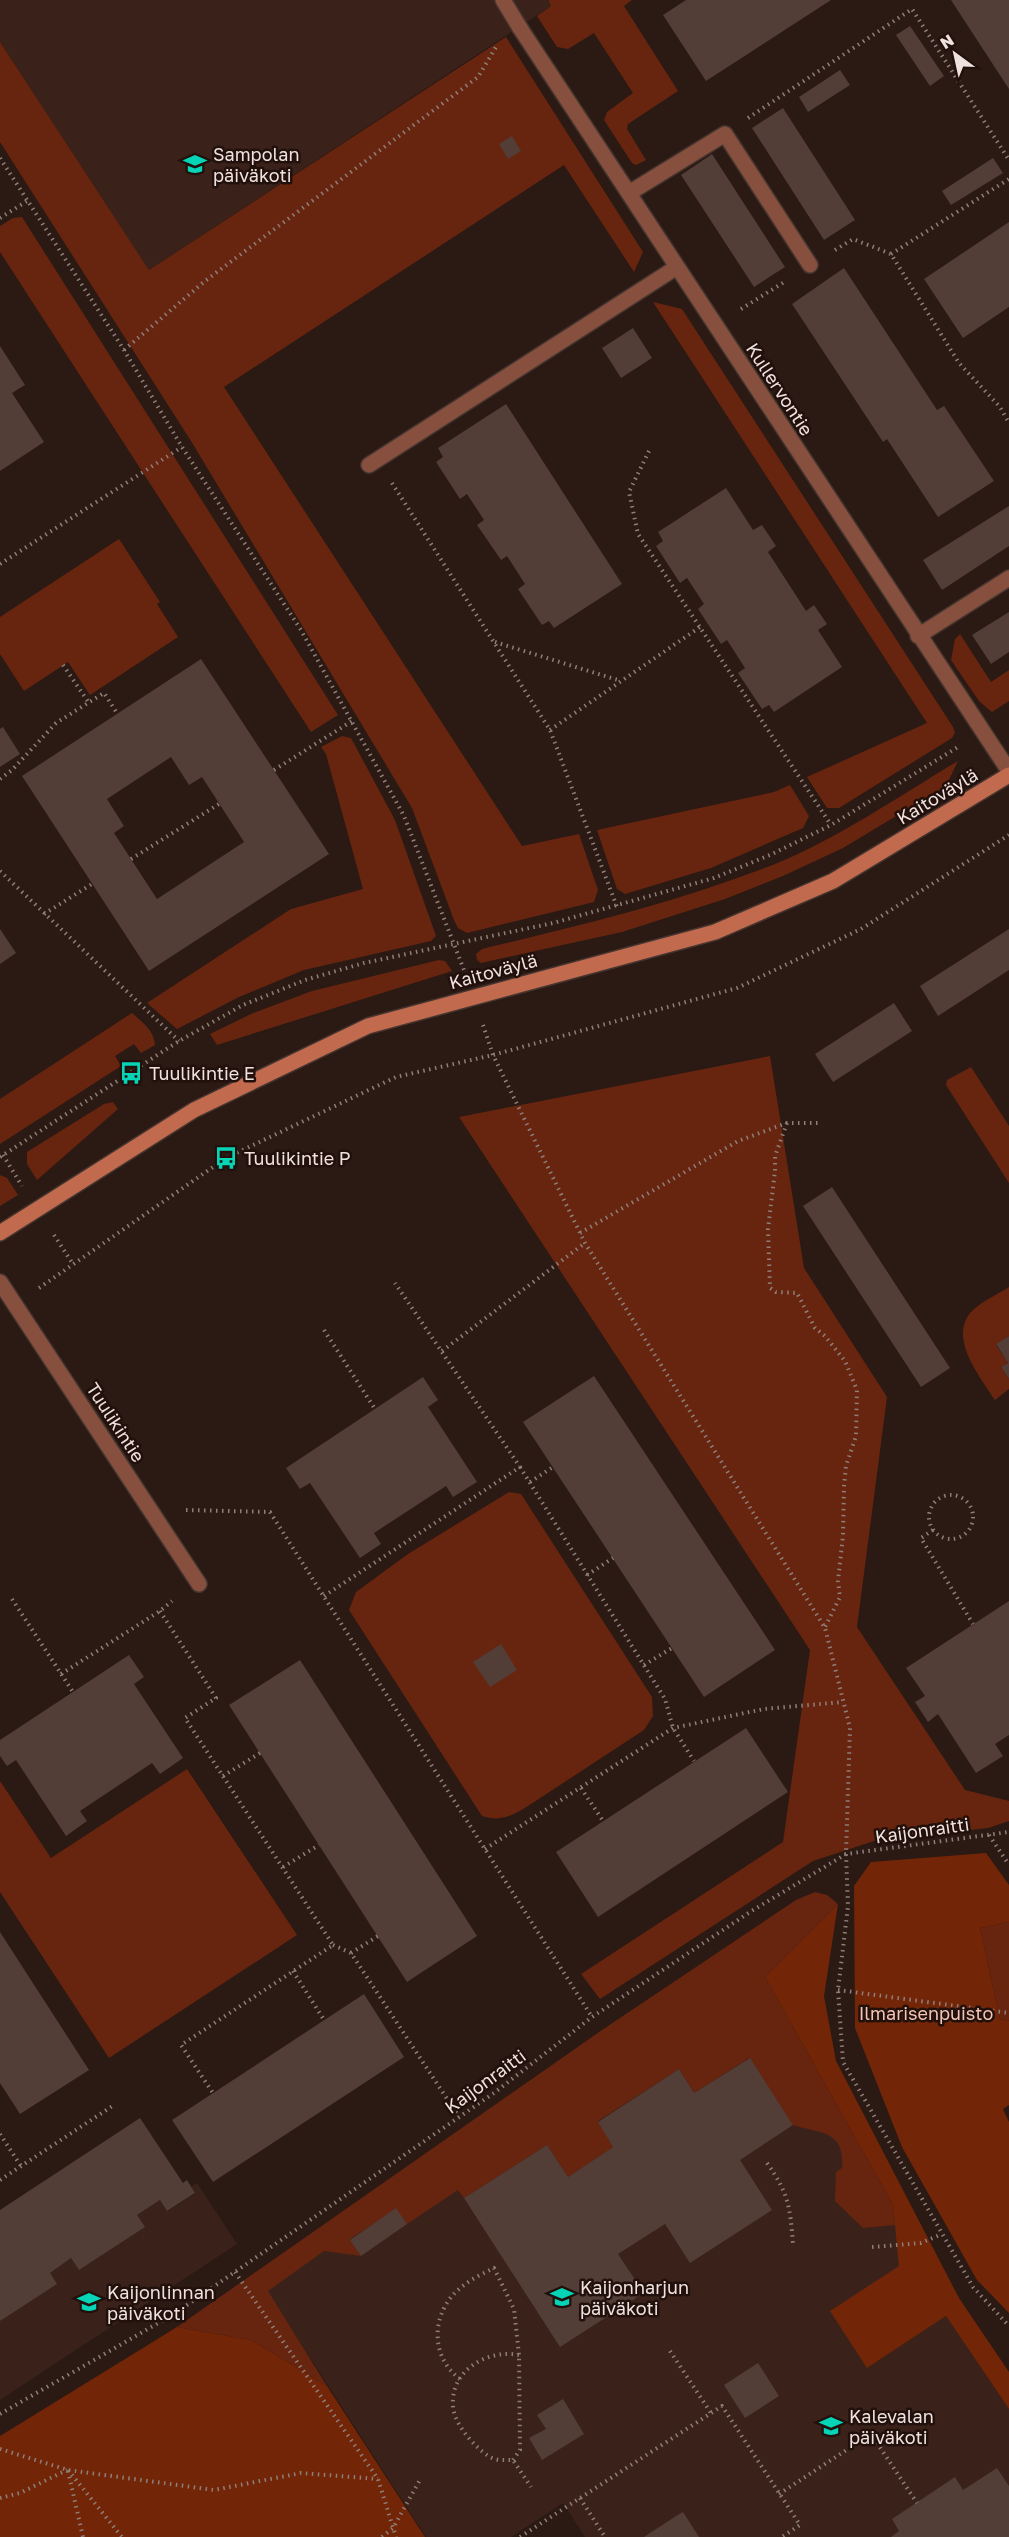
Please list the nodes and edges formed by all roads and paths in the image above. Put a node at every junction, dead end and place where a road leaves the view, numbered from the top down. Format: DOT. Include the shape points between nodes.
graph roads {
  1 [pos="503,0"];
  2 [pos="517,23"];
  3 [pos="725,134"];
  4 [pos="0,158"];
  5 [pos="1009,160"];
  6 [pos="1009,179"];
  7 [pos="629,194"];
  8 [pos="27,201"];
  9 [pos="0,218"];
  10 [pos="891,254"];
  11 [pos="810,266"];
  12 [pos="677,267"];
  13 [pos="715,325"];
  14 [pos="124,350"];
  15 [pos="1009,423"];
  16 [pos="182,447"];
  17 [pos="649,451"];
  18 [pos="373,462"];
  19 [pos="0,564"];
  20 [pos="1009,578"];
  21 [pos="700,627"];
  22 [pos="918,636"];
  23 [pos="494,642"];
  24 [pos="63,665"];
  25 [pos="621,681"];
  26 [pos="89,703"];
  27 [pos="117,713"];
  28 [pos="352,721"];
  29 [pos="550,730"];
  30 [pos="981,732"];
  31 [pos="274,770"];
  32 [pos="1009,773"];
  33 [pos="0,779"];
  34 [pos="219,804"];
  35 [pos="831,825"];
  36 [pos="1009,835"];
  37 [pos="131,859"];
  38 [pos="0,871"];
  39 [pos="92,884"];
  40 [pos="617,907"];
  41 [pos="44,914"];
  42 [pos="454,943"];
  43 [pos="473,997"];
  44 [pos="179,1041"];
  45 [pos="493,1055"];
  46 [pos="787,1123"];
  47 [pos="818,1123"];
  48 [pos="0,1157"];
  49 [pos="0,1233"];
  50 [pos="580,1233"];
  51 [pos="585,1243"];
  52 [pos="0,1282"];
  53 [pos="395,1283"];
  54 [pos="38,1288"];
  55 [pos="44,1298"];
  56 [pos="14,1303"];
  57 [pos="324,1330"];
  58 [pos="442,1351"];
  59 [pos="375,1409"];
  60 [pos="520,1467"];
  61 [pos="553,1467"];
  62 [pos="530,1482"];
  63 [pos="180,1501"];
  64 [pos="933,1530"];
  65 [pos="613,1558"];
  66 [pos="586,1575"];
  67 [pos="199,1584"];
  68 [pos="324,1596"];
  69 [pos="12,1599"];
  70 [pos="173,1602"];
  71 [pos="160,1611"];
  72 [pos="973,1624"];
  73 [pos="825,1628"];
  74 [pos="672,1648"];
  75 [pos="644,1665"];
  76 [pos="61,1674"];
  77 [pos="73,1692"];
  78 [pos="843,1702"];
  79 [pos="673,1728"];
  80 [pos="260,1753"];
  81 [pos="694,1761"];
  82 [pos="223,1776"];
  83 [pos="581,1788"];
  84 [pos="603,1821"];
  85 [pos="1009,1832"];
  86 [pos="989,1835"];
  87 [pos="319,1845"];
  88 [pos="485,1849"];
  89 [pos="846,1854"];
  90 [pos="1009,1865"];
  91 [pos="283,1867"];
  92 [pos="378,1936"];
  93 [pos="333,1945"];
  94 [pos="351,1953"];
  95 [pos="293,1971"];
  96 [pos="838,1990"];
  97 [pos="1009,2013"];
  98 [pos="592,2017"];
  99 [pos="324,2020"];
  100 [pos="213,2093"];
  101 [pos="114,2105"];
  102 [pos="459,2117"];
  103 [pos="0,2134"];
  104 [pos="767,2163"];
  105 [pos="21,2166"];
  106 [pos="0,2180"];
  107 [pos="942,2234"];
  108 [pos="793,2244"];
  109 [pos="872,2247"];
  110 [pos="235,2272"];
  111 [pos="1009,2326"];
  112 [pos="670,2351"];
  113 [pos="519,2355"];
  114 [pos="460,2379"];
  115 [pos="711,2413"];
  116 [pos="0,2414"];
  117 [pos="0,2449"];
  118 [pos="513,2460"];
  119 [pos="68,2470"];
  120 [pos="421,2478"];
  121 [pos="378,2479"];
  122 [pos="531,2487"];
  123 [pos="779,2494"];
  124 [pos="0,2498"];
  125 [pos="580,2498"];
  126 [pos="916,2503"];
  127 [pos="393,2528"];
  128 [pos="83,2537"];
  129 [pos="122,2537"];
  130 [pos="382,2537"];
  131 [pos="396,2537"];
  132 [pos="520,2537"];
  133 [pos="605,2537"];
  134 [pos="782,2537"];
  1 -- 2 [label="street, Kullervontie"];
  2 -- 7 [label="street, Kullervontie"];
  2 -- 14 [label="path" via="477,77 206,281"];
  3 -- 5 [label="path" via="912,9"];
  3 -- 7 [label="street"];
  3 -- 11 [label="street"];
  4 -- 8 [label="path"];
  6 -- 10 [label="path"];
  7 -- 12 [label="street, Kullervontie"];
  8 -- 9 [label="path"];
  8 -- 14 [label="path"];
  10 -- 11 [label="path" via="853,239"];
  10 -- 15 [label="path" via="959,363 1000,407"];
  11 -- 13 [label="path"];
  12 -- 13 [label="street, Kullervontie"];
  12 -- 18 [label="street"];
  13 -- 22 [label="street, Kullervontie"];
  14 -- 16 [label="path"];
  16 -- 19 [label="path"];
  16 -- 28 [label="path" via="302,630"];
  17 -- 21 [label="path" via="629,492 638,534"];
  18 -- 23 [label="path"];
  20 -- 22 [label="street"];
  21 -- 25 [label="path"];
  21 -- 35 [label="path"];
  22 -- 30 [label="street, Kullervontie"];
  23 -- 25 [label="path"];
  23 -- 29 [label="path"];
  24 -- 26 [label="path"];
  25 -- 29 [label="path"];
  26 -- 27 [label="path" via="105,693"];
  26 -- 33 [label="path" via="56,723"];
  28 -- 31 [label="path"];
  28 -- 42 [label="path" via="404,816"];
  29 -- 40 [label="path"];
  30 -- 32 [label="street, Kullervontie"];
  30 -- 35 [label="path"];
  32 -- 43 [label="street, Kaitoväylä" via="833,881 715,932"];
  34 -- 37 [label="path"];
  35 -- 40 [label="path" via="714,878"];
  36 -- 45 [label="path" via="861,929 737,988"];
  38 -- 41 [label="path"];
  39 -- 41 [label="path"];
  40 -- 42 [label="path"];
  41 -- 44 [label="path"];
  42 -- 43 [label="path"];
  42 -- 44 [label="path" via="305,980 243,1005"];
  43 -- 45 [label="path"];
  43 -- 49 [label="street, Kaitoväylä" via="368,1026 194,1110"];
  44 -- 48 [label="path"];
  45 -- 50 [label="path"];
  45 -- 54 [label="path" via="396,1077 226,1158"];
  46 -- 47 [label="path"];
  46 -- 50 [label="path" via="738,1141"];
  46 -- 73 [label="path" via="774,1156 768,1229 770,1288 796,1293 815,1328 846,1361 857,1390 856,1436 844,1486 840,1597"];
  50 -- 51 [label="path"];
  51 -- 58 [label="path"];
  51 -- 73 [label="path"];
  52 -- 56 [label="street, Tuulikintie"];
  53 -- 58 [label="path"];
  54 -- 55 [label="path"];
  54 -- 56 [label="path"];
  56 -- 67 [label="street, Tuulikintie"];
  57 -- 59 [label="path"];
  58 -- 60 [label="path"];
  60 -- 62 [label="path"];
  60 -- 68 [label="path"];
  61 -- 62 [label="path"];
  62 -- 66 [label="path"];
  63 -- 68 [label="path" via="186,1510 270,1512"];
  64 -- 64 [label="path" via="942,1537 964,1536 973,1515 969,1504 961,1497 949,1495 939,1499 931,1507 928,1519"];
  64 -- 72 [label="path" via="921,1538"];
  65 -- 66 [label="path"];
  66 -- 75 [label="path"];
  68 -- 88 [label="path"];
  69 -- 76 [label="path"];
  70 -- 71 [label="path"];
  71 -- 76 [label="path"];
  71 -- 82 [label="path" via="216,1698 185,1718"];
  73 -- 78 [label="path"];
  74 -- 75 [label="path"];
  75 -- 79 [label="path" via="665,1699"];
  76 -- 77 [label="path"];
  78 -- 79 [label="path" via="764,1709"];
  78 -- 89 [label="path" via="850,1728"];
  79 -- 81 [label="path"];
  79 -- 83 [label="path"];
  80 -- 82 [label="path"];
  82 -- 91 [label="path"];
  83 -- 84 [label="path"];
  83 -- 88 [label="path"];
  85 -- 86 [label="path, Kaijonraitti"];
  86 -- 89 [label="path, Kaijonraitti"];
  86 -- 90 [label="path"];
  87 -- 91 [label="path"];
  88 -- 98 [label="path"];
  89 -- 96 [label="path" via="848,1906"];
  89 -- 98 [label="path, Kaijonraitti" via="750,1912"];
  91 -- 93 [label="path"];
  92 -- 94 [label="path"];
  93 -- 94 [label="path"];
  93 -- 95 [label="path"];
  94 -- 102 [label="path"];
  95 -- 99 [label="path"];
  95 -- 100 [label="path" via="181,2045"];
  96 -- 97 [label="path"];
  96 -- 107 [label="path" via="843,2062"];
  98 -- 102 [label="path, Kaijonraitti"];
  101 -- 105 [label="path"];
  102 -- 110 [label="path, Kaijonraitti"];
  103 -- 105 [label="path"];
  104 -- 108 [label="path" via="783,2185 790,2204"];
  105 -- 106 [label="path"];
  107 -- 109 [label="path" via="921,2243"];
  107 -- 111 [label="path" via="973,2287"];
  110 -- 116 [label="path, Kaijonraitti" via="174,2314"];
  110 -- 121 [label="path"];
  112 -- 115 [label="path"];
  113 -- 114 [label="path" via="494,2354 478,2360"];
  113 -- 114 [label="path" via="514,2309 495,2268 457,2290 444,2307 438,2326 437,2346 443,2361"];
  113 -- 118 [label="path" via="520,2450"];
  114 -- 118 [label="path" via="452,2404 455,2418 490,2457"];
  115 -- 123 [label="path" via="722,2406"];
  115 -- 125 [label="path"];
  117 -- 119 [label="path"];
  118 -- 122 [label="path"];
  119 -- 121 [label="path" via="214,2490 301,2473"];
  119 -- 124 [label="path"];
  119 -- 128 [label="path"];
  119 -- 129 [label="path"];
  120 -- 127 [label="path"];
  121 -- 127 [label="path"];
  123 -- 126 [label="path" via="872,2434"];
  123 -- 134 [label="path" via="800,2525"];
  125 -- 132 [label="path"];
  125 -- 133 [label="path"];
  127 -- 130 [label="path"];
  127 -- 131 [label="path"];
}
